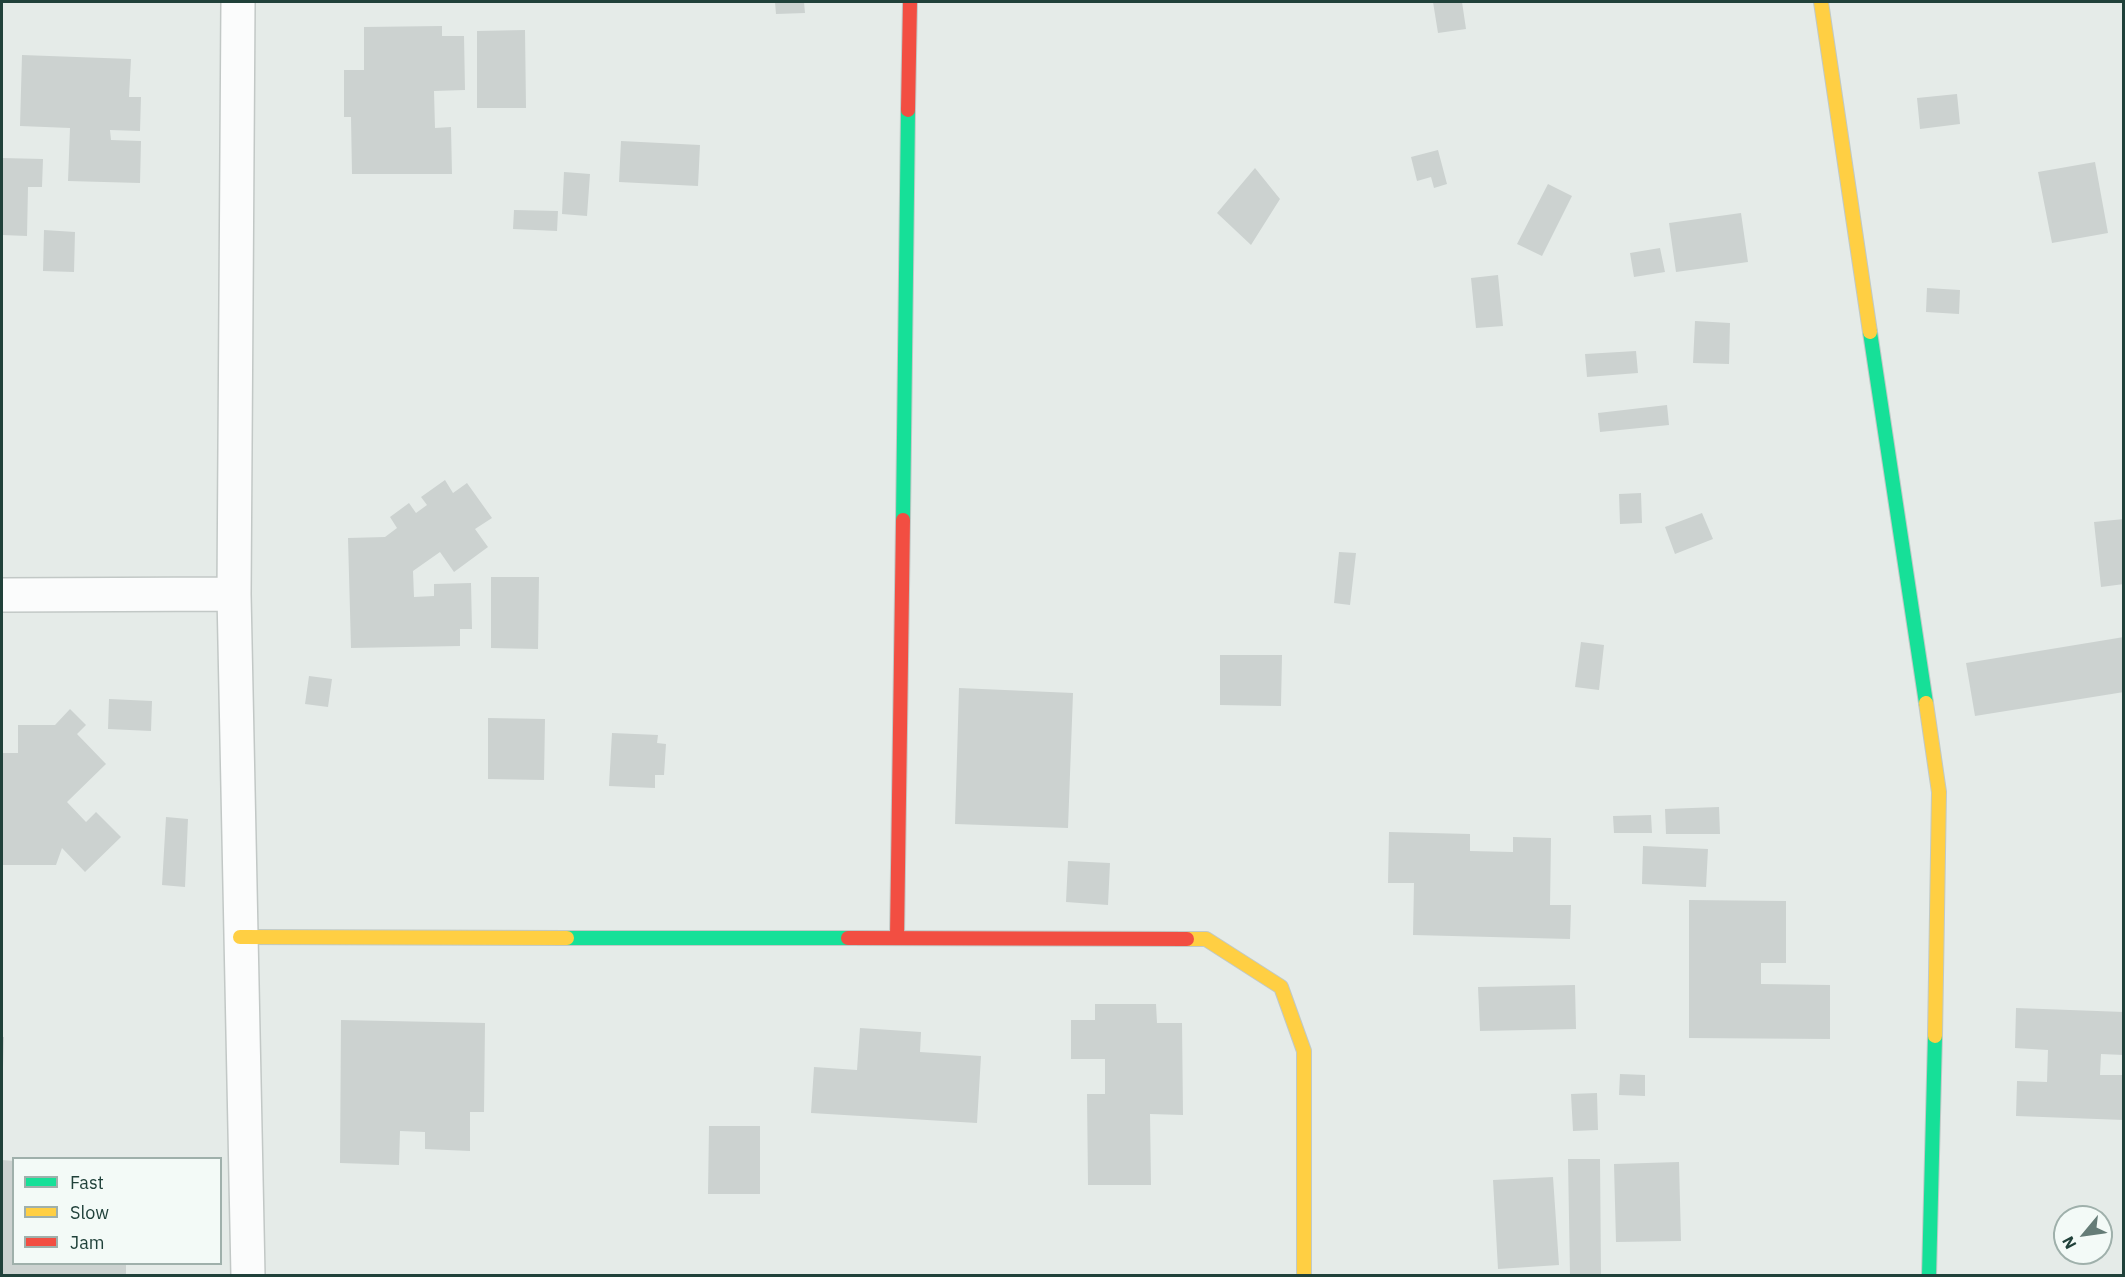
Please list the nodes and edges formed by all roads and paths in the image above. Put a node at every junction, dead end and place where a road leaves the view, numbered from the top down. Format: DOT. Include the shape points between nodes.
graph roads {
  1 [pos="238,2"];
  2 [pos="910,2"];
  3 [pos="1821,2"];
  4 [pos="234,594"];
  5 [pos="2,595"];
  6 [pos="240,937"];
  7 [pos="897,937"];
  8 [pos="248,1275"];
  9 [pos="1304,1275"];
  10 [pos="1929,1275"];
  1 -- 4 [label="street"];
  2 -- 7 [label="street"];
  3 -- 10 [label="street" via="1939,792"];
  4 -- 5 [label="street"];
  4 -- 6 [label="street"];
  6 -- 7 [label="street"];
  6 -- 8 [label="street"];
  7 -- 9 [label="street" via="1206,939 1281,987 1304,1051"];
}
